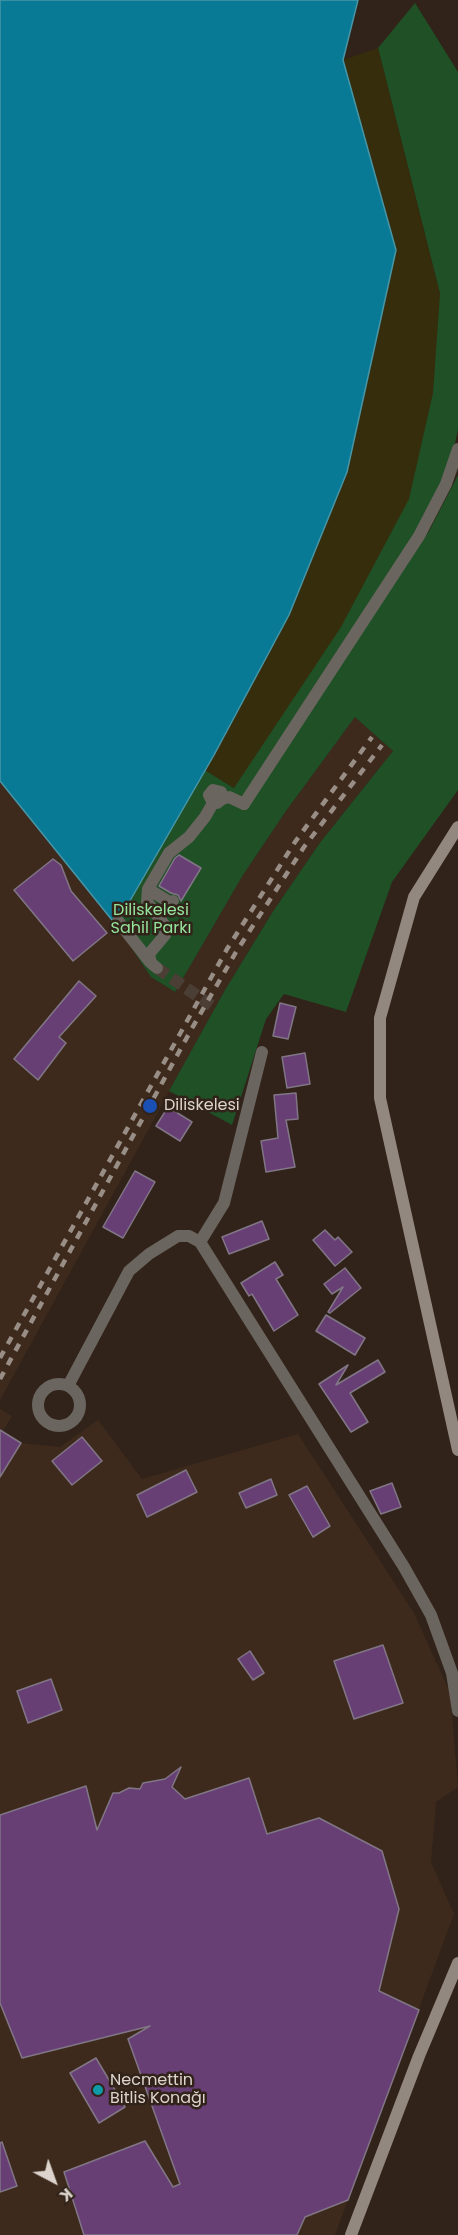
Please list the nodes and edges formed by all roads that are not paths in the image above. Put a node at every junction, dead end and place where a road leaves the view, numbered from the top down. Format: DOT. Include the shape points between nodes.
graph roads {
  1 [pos="458,449"];
  2 [pos="458,827"];
  3 [pos="184,843"];
  4 [pos="183,857"];
  5 [pos="148,889"];
  6 [pos="173,901"];
  7 [pos="118,921"];
  8 [pos="262,1052"];
  9 [pos="200,1242"];
  10 [pos="68,1386"];
  11 [pos="458,1450"];
  12 [pos="458,1710"];
  13 [pos="458,1963"];
  14 [pos="351,2235"];
  1 -- 3 [label="street" via="446,484 419,536 244,804 233,798 218,801"];
  2 -- 11 [label="main road" via="414,897 380,1018 380,1098"];
  3 -- 4 [label="street"];
  3 -- 5 [label="street" via="169,853"];
  5 -- 6 [label="street"];
  5 -- 7 [label="street" via="149,914 166,927 163,938 150,951 154,965"];
  8 -- 9 [label="street" via="224,1203"];
  9 -- 10 [label="street" via="178,1236 129,1271"];
  9 -- 12 [label="street" via="431,1615 452,1674"];
  13 -- 14 [label="main road"];
}
